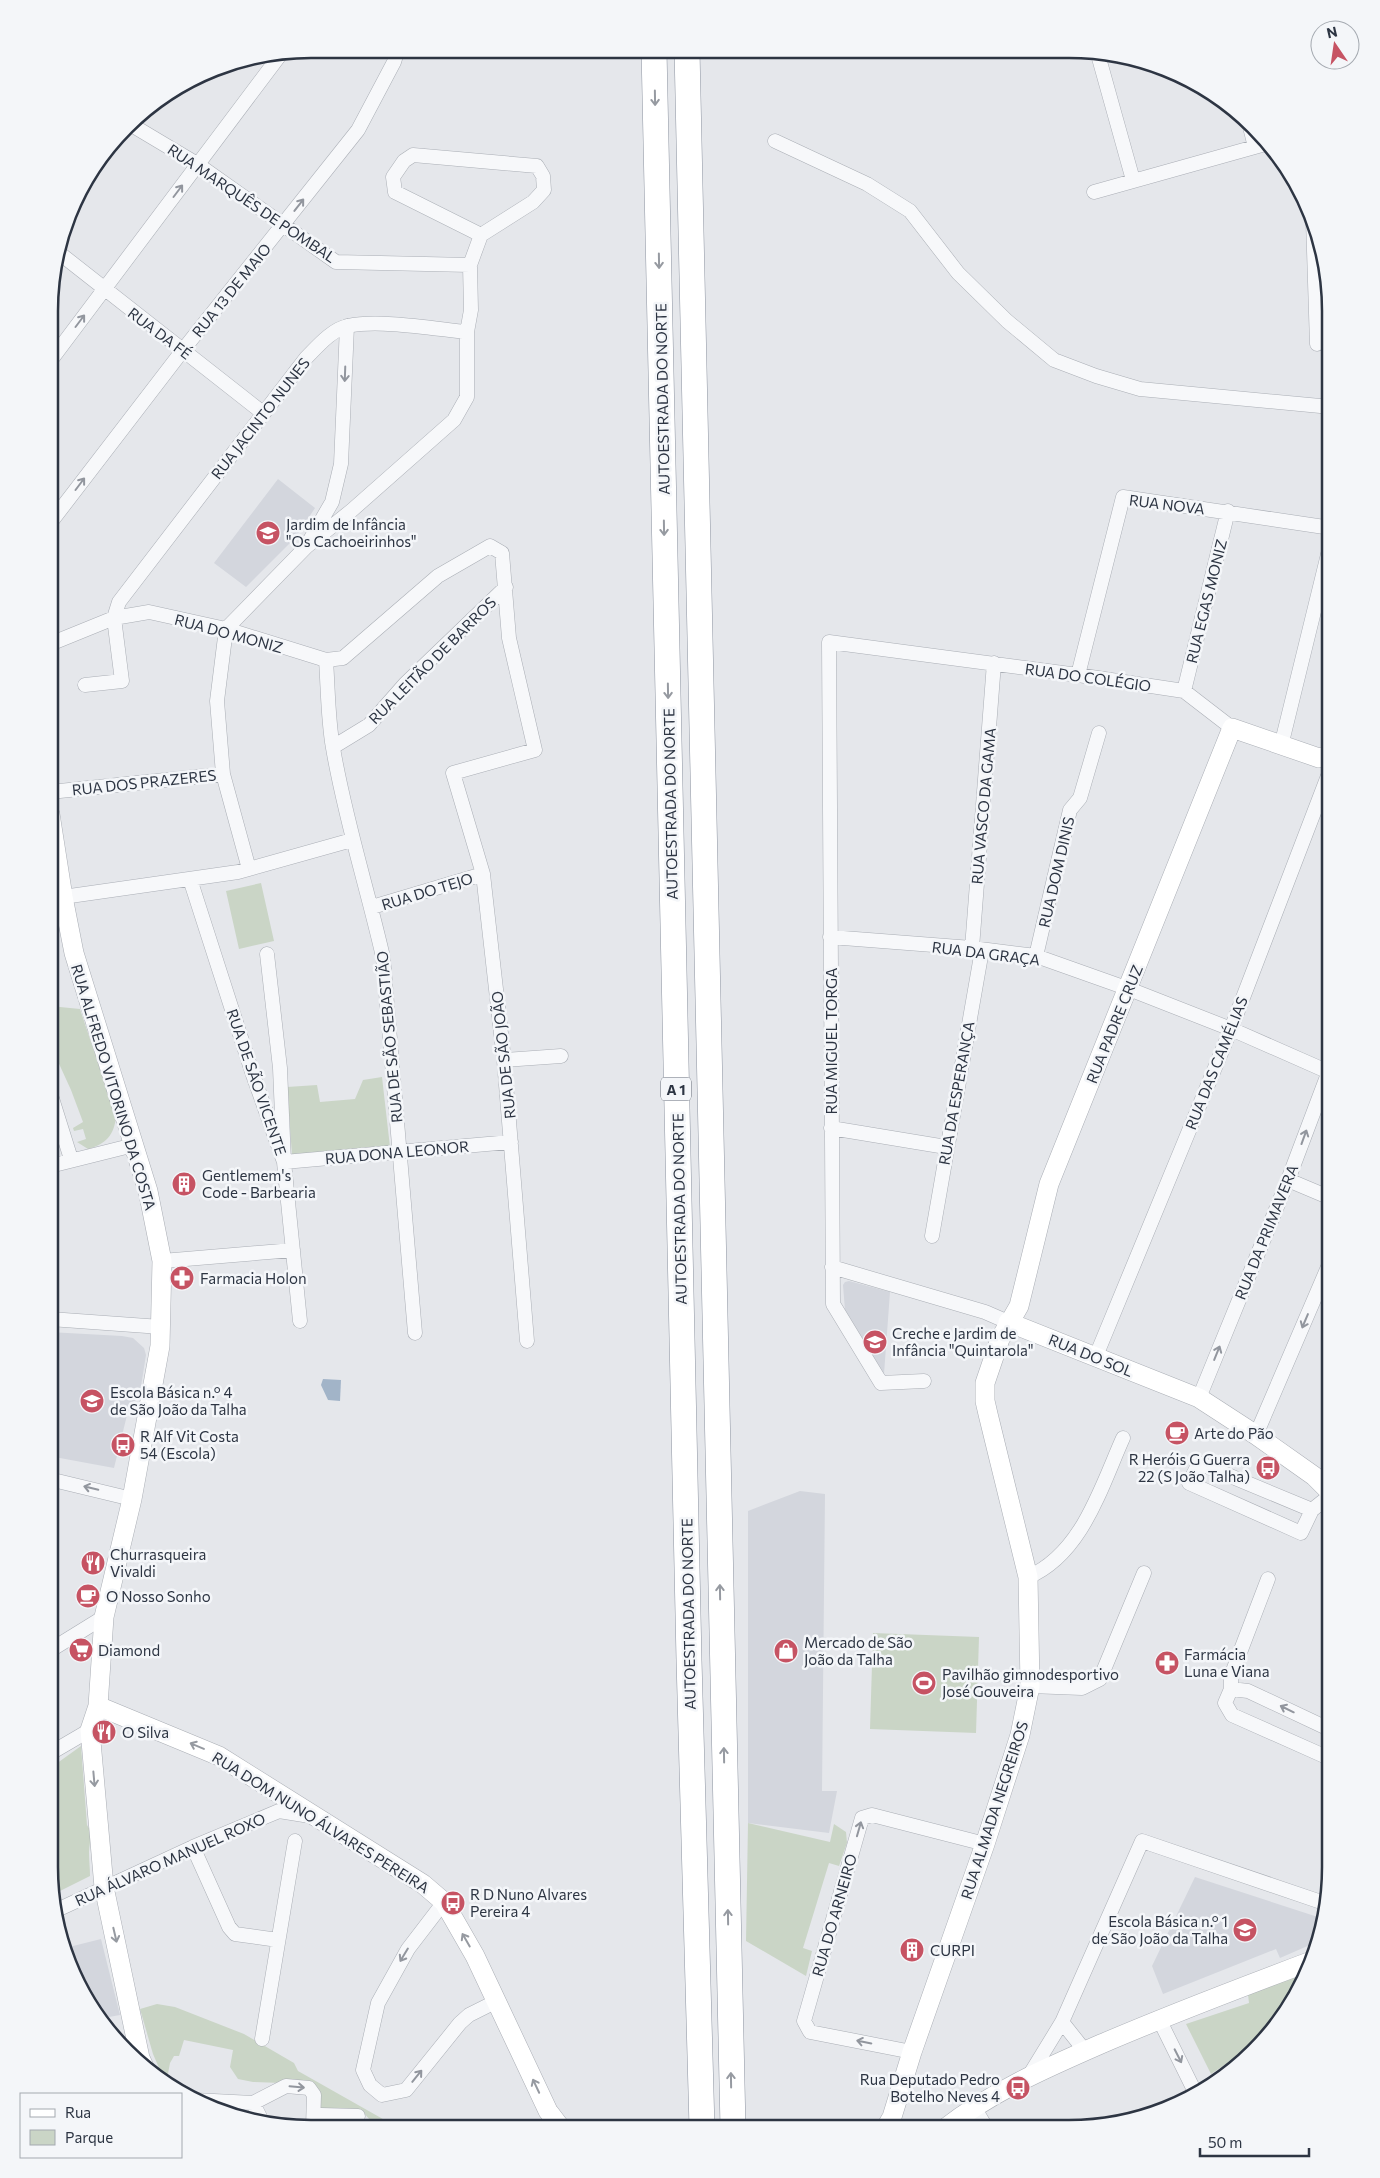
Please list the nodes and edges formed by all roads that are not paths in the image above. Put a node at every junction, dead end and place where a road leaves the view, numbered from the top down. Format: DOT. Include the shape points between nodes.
graph roads {
  1 [pos="395,58"];
  2 [pos="654,58"];
  3 [pos="687,58"];
  4 [pos="1098,59"];
  5 [pos="276,60"];
  6 [pos="136,128"];
  7 [pos="1252,136"];
  8 [pos="775,140"];
  9 [pos="1261,145"];
  10 [pos="1255,147"];
  11 [pos="197,164"];
  12 [pos="1133,180"];
  13 [pos="1094,192"];
  14 [pos="283,226"];
  15 [pos="481,236"];
  16 [pos="1314,244"];
  17 [pos="63,256"];
  18 [pos="470,265"];
  19 [pos="104,290"];
  20 [pos="347,326"];
  21 [pos="467,332"];
  22 [pos="1317,344"];
  23 [pos="183,350"];
  24 [pos="58,351"];
  25 [pos="1322,407"];
  26 [pos="263,413"];
  27 [pos="1228,511"];
  28 [pos="58,513"];
  29 [pos="1322,527"];
  30 [pos="306,547"];
  31 [pos="1322,579"];
  32 [pos="506,588"];
  33 [pos="114,618"];
  34 [pos="226,629"];
  35 [pos="58,641"];
  36 [pos="829,642"];
  37 [pos="326,660"];
  38 [pos="994,663"];
  39 [pos="1078,675"];
  40 [pos="85,685"];
  41 [pos="1184,691"];
  42 [pos="1232,728"];
  43 [pos="1099,733"];
  44 [pos="1281,746"];
  45 [pos="333,747"];
  46 [pos="1322,758"];
  47 [pos="223,774"];
  48 [pos="58,791"];
  49 [pos="1322,791"];
  50 [pos="352,840"];
  51 [pos="58,864"];
  52 [pos="249,869"];
  53 [pos="483,874"];
  54 [pos="190,879"];
  55 [pos="63,896"];
  56 [pos="372,907"];
  57 [pos="830,937"];
  58 [pos="976,949"];
  59 [pos="267,954"];
  60 [pos="1036,956"];
  61 [pos="1129,989"];
  62 [pos="1230,1029"];
  63 [pos="561,1056"];
  64 [pos="504,1060"];
  65 [pos="1322,1067"];
  66 [pos="1322,1091"];
  67 [pos="58,1118"];
  68 [pos="832,1128"];
  69 [pos="511,1142"];
  70 [pos="134,1145"];
  71 [pos="946,1147"];
  72 [pos="399,1151"];
  73 [pos="71,1160"];
  74 [pos="284,1162"];
  75 [pos="58,1164"];
  76 [pos="1288,1180"];
  77 [pos="1322,1194"];
  78 [pos="932,1236"];
  79 [pos="294,1250"];
  80 [pos="162,1261"];
  81 [pos="832,1267"];
  82 [pos="1322,1281"];
  83 [pos="58,1320"];
  84 [pos="300,1321"];
  85 [pos="1008,1322"];
  86 [pos="161,1327"];
  87 [pos="415,1333"];
  88 [pos="527,1341"];
  89 [pos="1096,1356"];
  90 [pos="924,1382"];
  91 [pos="1199,1398"];
  92 [pos="1256,1435"];
  93 [pos="1123,1438"];
  94 [pos="58,1481"];
  95 [pos="1322,1484"];
  96 [pos="132,1499"];
  97 [pos="1322,1502"];
  98 [pos="1312,1510"];
  99 [pos="1144,1573"];
  100 [pos="1028,1577"];
  101 [pos="1268,1579"];
  102 [pos="104,1617"];
  103 [pos="58,1645"];
  104 [pos="1030,1686"];
  105 [pos="1231,1688"];
  106 [pos="98,1706"];
  107 [pos="1322,1726"];
  108 [pos="90,1730"];
  109 [pos="58,1749"];
  110 [pos="1322,1755"];
  111 [pos="313,1816"];
  112 [pos="295,1841"];
  113 [pos="985,1844"];
  114 [pos="193,1847"];
  115 [pos="104,1887"];
  116 [pos="444,1902"];
  117 [pos="1320,1902"];
  118 [pos="61,1908"];
  119 [pos="278,1940"];
  120 [pos="1303,1964"];
  121 [pos="496,2001"];
  122 [pos="1159,2019"];
  123 [pos="1062,2022"];
  124 [pos="262,2039"];
  125 [pos="1085,2051"];
  126 [pos="912,2052"];
  127 [pos="139,2053"];
  128 [pos="1029,2076"];
  129 [pos="1193,2088"];
  130 [pos="214,2101"];
  131 [pos="253,2103"];
  132 [pos="974,2108"];
  133 [pos="259,2116"];
  134 [pos="358,2116"];
  135 [pos="312,2120"];
  136 [pos="321,2120"];
  137 [pos="555,2120"];
  138 [pos="702,2120"];
  139 [pos="733,2120"];
  140 [pos="893,2120"];
  141 [pos="957,2120"];
  142 [pos="981,2120"];
  14 -- 1 [label="street, RUA 13 DE MAIO, one-way" via="358,130"];
  2 -- 138 [label="highway, AUTOESTRADA DO NORTE / A 1, one-way" via="688,1640"];
  139 -- 3 [label="highway, A 1, one-way"];
  4 -- 12 [label="street"];
  5 -- 11 [label="street"];
  6 -- 11 [label="street, RUA MARQUÊS DE POMBAL"];
  7 -- 10 [label="street"];
  8 -- 25 [label="street" via="867,184 910,211 958,273 1007,321 1054,360 1140,388"];
  9 -- 10 [label="street"];
  10 -- 12 [label="street"];
  11 -- 14 [label="street, RUA MARQUÊS DE POMBAL"];
  19 -- 11 [label="street, one-way"];
  12 -- 13 [label="street"];
  14 -- 18 [label="street, RUA MARQUÊS DE POMBAL" via="336,262"];
  14 -- 23 [label="street, RUA 13 DE MAIO"];
  15 -- 15 [label="street" via="533,202 544,190 543,176 537,166 413,155 404,162 393,177 395,192"];
  15 -- 18 [label="street"];
  16 -- 22 [label="street"];
  17 -- 19 [label="street, RUA DA FÉ"];
  18 -- 21 [label="street" via="472,310"];
  19 -- 23 [label="street, RUA DA FÉ"];
  24 -- 19 [label="street, one-way"];
  20 -- 21 [label="street, RUA JACINTO NUNES" via="378,325"];
  20 -- 26 [label="street, RUA JACINTO NUNES" via="327,337 306,358"];
  20 -- 30 [label="street, one-way" via="341,464 332,502"];
  21 -- 30 [label="street" via="467,397 454,420"];
  23 -- 26 [label="street, RUA DA FÉ"];
  28 -- 23 [label="street, RUA 13 DE MAIO, one-way"];
  26 -- 33 [label="street, RUA JACINTO NUNES" via="119,602"];
  27 -- 29 [label="street, RUA NOVA"];
  27 -- 39 [label="street, RUA NOVA" via="1123,497"];
  27 -- 41 [label="street, RUA EGAS MONIZ"];
  30 -- 34 [label="street"];
  31 -- 44 [label="street"];
  32 -- 37 [label="street" via="502,553 490,546 438,576 343,658"];
  32 -- 45 [label="street, RUA LEITÃO DE BARROS" via="405,684 368,725"];
  32 -- 53 [label="street, RUA DE SÃO JOÃO" via="509,638 535,750 454,773"];
  33 -- 34 [label="street, RUA DO MONIZ" via="148,612"];
  33 -- 35 [label="street, RUA DO MONIZ"];
  33 -- 40 [label="street" via="122,681"];
  34 -- 37 [label="street, RUA DO MONIZ"];
  34 -- 47 [label="street, RUA DOS PRAZERES" via="218,701"];
  36 -- 38 [label="street, RUA DO COLÉGIO"];
  36 -- 57 [label="street, RUA MIGUEL TORGA"];
  37 -- 45 [label="street"];
  38 -- 39 [label="street, RUA DO COLÉGIO"];
  38 -- 58 [label="street, RUA VASCO DA GAMA"];
  39 -- 41 [label="street, RUA DO COLÉGIO"];
  41 -- 42 [label="street, RUA DO COLÉGIO"];
  42 -- 44 [label="street, RUA DO COLÉGIO"];
  42 -- 61 [label="street, RUA PADRE CRUZ"];
  43 -- 60 [label="street, RUA DOM DINIS" via="1080,798 1070,810"];
  44 -- 46 [label="street, RUA DO COLÉGIO"];
  45 -- 50 [label="street, RUA DE SÃO SEBASTIÃO"];
  47 -- 48 [label="street, RUA DOS PRAZERES"];
  47 -- 52 [label="street"];
  49 -- 62 [label="street, RUA DAS CAMÉLIAS"];
  50 -- 52 [label="street"];
  50 -- 56 [label="street, RUA DE SÃO SEBASTIÃO"];
  51 -- 55 [label="street, RUA ALFREDO VITORINO DA COSTA"];
  52 -- 54 [label="street"];
  53 -- 56 [label="street, RUA DO TEJO"];
  53 -- 64 [label="street, RUA DE SÃO JOÃO"];
  54 -- 55 [label="street"];
  54 -- 74 [label="street, RUA DE SÃO VICENTE"];
  55 -- 70 [label="street, RUA ALFREDO VITORINO DA COSTA" via="74,953"];
  56 -- 72 [label="street, RUA DE SÃO SEBASTIÃO" via="382,957"];
  57 -- 58 [label="street, RUA DA GRAÇA"];
  57 -- 68 [label="street, RUA MIGUEL TORGA"];
  58 -- 60 [label="street, RUA DA GRAÇA"];
  58 -- 71 [label="street, RUA DA ESPERANÇA"];
  59 -- 74 [label="street" via="280,1068"];
  60 -- 61 [label="street, RUA DA GRAÇA"];
  61 -- 62 [label="street, RUA DA GRAÇA"];
  61 -- 85 [label="street, RUA PADRE CRUZ" via="1058,1159 1041,1210 1019,1306"];
  62 -- 65 [label="street, RUA DA GRAÇA"];
  62 -- 89 [label="street, RUA DAS CAMÉLIAS"];
  63 -- 64 [label="street"];
  64 -- 69 [label="street, RUA DE SÃO JOÃO"];
  76 -- 66 [label="street, RUA DA PRIMAVERA, one-way"];
  67 -- 73 [label="street"];
  68 -- 71 [label="street"];
  68 -- 81 [label="street, RUA MIGUEL TORGA"];
  69 -- 72 [label="street, RUA DONA LEONOR"];
  69 -- 88 [label="street, RUA DE SÃO JOÃO"];
  70 -- 73 [label="street"];
  70 -- 80 [label="street, RUA ALFREDO VITORINO DA COSTA" via="148,1191"];
  71 -- 78 [label="street, RUA DA ESPERANÇA"];
  72 -- 74 [label="street, RUA DONA LEONOR"];
  72 -- 87 [label="street, RUA DE SÃO SEBASTIÃO"];
  73 -- 75 [label="street"];
  74 -- 79 [label="street, RUA DE SÃO VICENTE"];
  76 -- 77 [label="street"];
  91 -- 76 [label="street, RUA DA PRIMAVERA, one-way"];
  79 -- 80 [label="street"];
  79 -- 84 [label="street, RUA DE SÃO VICENTE"];
  80 -- 86 [label="street, RUA ALFREDO VITORINO DA COSTA"];
  81 -- 85 [label="street, RUA DO SOL" via="985,1312"];
  81 -- 90 [label="street, RUA MIGUEL TORGA" via="833,1304 881,1383"];
  82 -- 92 [label="street, one-way"];
  83 -- 86 [label="street"];
  85 -- 89 [label="street, RUA DO SOL"];
  85 -- 100 [label="street, RUA ALMADA NEGREIROS" via="985,1382 985,1402"];
  86 -- 96 [label="street, RUA ALFREDO VITORINO DA COSTA"];
  89 -- 91 [label="street, RUA DO SOL"];
  91 -- 92 [label="street, RUA DO SOL"];
  92 -- 95 [label="street, RUA DO SOL"];
  93 -- 100 [label="street" via="1080,1533 1044,1571"];
  96 -- 94 [label="street, one-way"];
  96 -- 102 [label="street, RUA ALFREDO VITORINO DA COSTA"];
  97 -- 98 [label="street"];
  98 -- 98 [label="street" via="1199,1463 1189,1483 1301,1532"];
  99 -- 104 [label="street" via="1100,1679 1082,1688"];
  100 -- 104 [label="street, RUA ALMADA NEGREIROS"];
  101 -- 105 [label="street" via="1231,1676"];
  102 -- 103 [label="street"];
  102 -- 106 [label="street, RUA ALFREDO VITORINO DA COSTA"];
  104 -- 113 [label="street, RUA ALMADA NEGREIROS" via="1020,1735"];
  107 -- 105 [label="street, one-way" via="1248,1691"];
  105 -- 110 [label="street" via="1225,1702 1232,1714"];
  106 -- 108 [label="street, RUA ALFREDO VITORINO DA COSTA"];
  111 -- 106 [label="street, RUA DOM NUNO ÁLVARES PEREIRA, one-way" via="219,1756"];
  108 -- 109 [label="street"];
  108 -- 115 [label="street, RUA ALFREDO VITORINO DA COSTA, one-way"];
  111 -- 114 [label="street, RUA ÁLVARO MANUEL ROXO" via="279,1811"];
  111 -- 116 [label="street, RUA DOM NUNO ÁLVARES PEREIRA" via="423,1884"];
  112 -- 119 [label="street"];
  113 -- 126 [label="street, RUA ALMADA NEGREIROS"];
  126 -- 113 [label="street, RUA DO ARNEIRO, one-way" via="810,2032 804,2021 862,1818 872,1815"];
  114 -- 115 [label="street, RUA ÁLVARO MANUEL ROXO"];
  114 -- 119 [label="street" via="235,1934"];
  115 -- 118 [label="street, RUA ÁLVARO MANUEL ROXO"];
  115 -- 127 [label="street, RUA ALFREDO VITORINO DA COSTA, one-way"];
  121 -- 116 [label="street, RUA DOM NUNO ÁLVARES PEREIRA, one-way"];
  116 -- 121 [label="street, one-way" via="408,1949 378,2003 363,2070 370,2085 382,2095 406,2090 460,2022"];
  117 -- 123 [label="street" via="1142,1841"];
  119 -- 124 [label="street"];
  120 -- 122 [label="street"];
  137 -- 121 [label="street, RUA DOM NUNO ÁLVARES PEREIRA, one-way"];
  122 -- 125 [label="street"];
  122 -- 129 [label="street, one-way"];
  123 -- 125 [label="street"];
  123 -- 128 [label="street"];
  125 -- 128 [label="street"];
  126 -- 140 [label="street, RUA ALMADA NEGREIROS"];
  128 -- 132 [label="street"];
  130 -- 131 [label="street"];
  131 -- 133 [label="street"];
  131 -- 135 [label="street, one-way" via="286,2086 309,2088 314,2095"];
  132 -- 141 [label="street"];
  132 -- 142 [label="street"];
  134 -- 136 [label="street" via="321,2115"];
}
